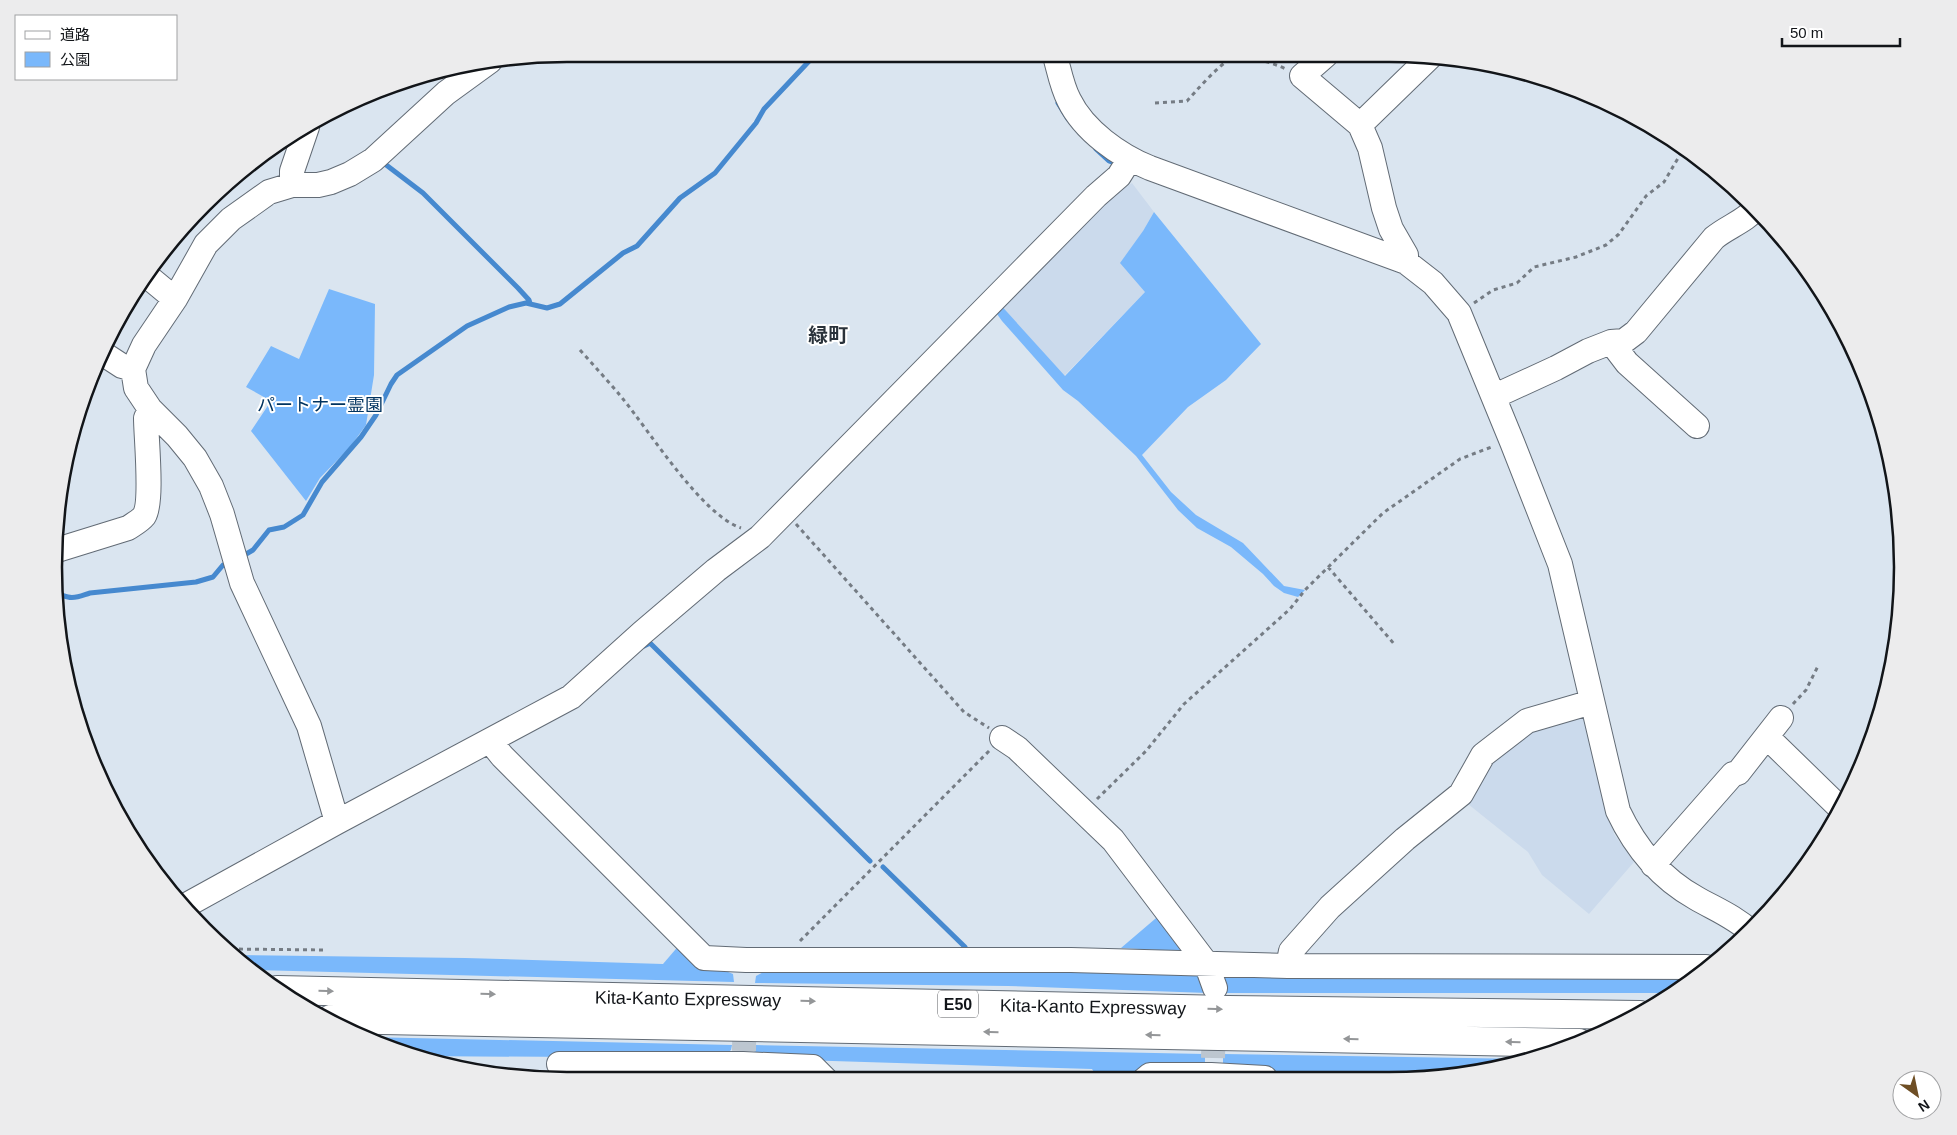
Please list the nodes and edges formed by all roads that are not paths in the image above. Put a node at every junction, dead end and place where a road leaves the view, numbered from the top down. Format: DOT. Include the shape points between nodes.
graph roads {
  1 [pos="1057,62"];
  2 [pos="1318,62"];
  3 [pos="1423,64"];
  4 [pos="476,71"];
  5 [pos="1360,125"];
  6 [pos="304,137"];
  7 [pos="1129,160"];
  8 [pos="292,185"];
  9 [pos="1751,214"];
  10 [pos="1406,262"];
  11 [pos="153,280"];
  12 [pos="175,299"];
  13 [pos="1611,342"];
  14 [pos="109,357"];
  15 [pos="133,368"];
  16 [pos="1494,396"];
  17 [pos="150,409"];
  18 [pos="1697,426"];
  19 [pos="63,548"];
  20 [pos="1592,702"];
  21 [pos="1781,718"];
  22 [pos="1767,737"];
  23 [pos="1002,738"];
  24 [pos="490,741"];
  25 [pos="1835,804"];
  26 [pos="337,822"];
  27 [pos="1653,865"];
  28 [pos="191,903"];
  29 [pos="1745,927"];
  30 [pos="1206,963"];
  31 [pos="1288,966"];
  32 [pos="1698,967"];
  33 [pos="1215,988"];
  34 [pos="292,990"];
  35 [pos="1623,1015"];
  36 [pos="342,1019"];
  37 [pos="1561,1043"];
  38 [pos="559,1064"];
  39 [pos="664,1072"];
  40 [pos="810,1072"];
  41 [pos="1182,1072"];
  42 [pos="1236,1072"];
  1 -- 7 [label="street" via="1068,100 1101,139"];
  2 -- 5 [label="street" via="1302,76"];
  3 -- 5 [label="street"];
  4 -- 8 [label="street" via="446,93 373,160 331,182"];
  5 -- 10 [label="street" via="1370,148 1390,229 1406,255"];
  6 -- 8 [label="street" via="292,171"];
  7 -- 10 [label="street"];
  7 -- 24 [label="street" via="1119,176 760,537 672,608 571,697"];
  8 -- 12 [label="street" via="269,192 231,219 206,244"];
  9 -- 13 [label="street" via="1714,238 1636,332 1624,341"];
  10 -- 16 [label="street" via="1433,283 1459,313"];
  11 -- 12 [label="street"];
  12 -- 15 [label="street" via="144,344"];
  13 -- 16 [label="street"];
  13 -- 18 [label="street" via="1627,363"];
  14 -- 15 [label="street" via="122,366"];
  15 -- 17 [label="street" via="136,388"];
  16 -- 20 [label="street" via="1560,564"];
  17 -- 19 [label="street" via="146,418 148,491 145,514 128,528"];
  17 -- 26 [label="street" via="195,458 211,486 255,615 309,726"];
  20 -- 27 [label="street" via="1618,811 1628,832"];
  20 -- 31 [label="street" via="1527,721 1483,755 1460,794 1330,907 1291,951"];
  21 -- 22 [label="street"];
  22 -- 25 [label="street"];
  22 -- 27 [label="street"];
  23 -- 30 [label="street" via="1120,848"];
  24 -- 26 [label="street"];
  24 -- 30 [label="street" via="704,958 746,970 795,960"];
  26 -- 28 [label="street"];
  27 -- 29 [label="street" via="1694,898"];
  30 -- 31 [label="street"];
  30 -- 33 [label="street"];
  31 -- 32 [label="street"];
  34 -- 35 [label="highway, Kita-Kanto Expressway / E50, one-way"];
  37 -- 36 [label="highway, Kita-Kanto Expressway / E50, one-way"];
  38 -- 39 [label="street"];
  39 -- 40 [label="street" via="743,1058"];
  41 -- 42 [label="street" via="1212,1067"];
}
